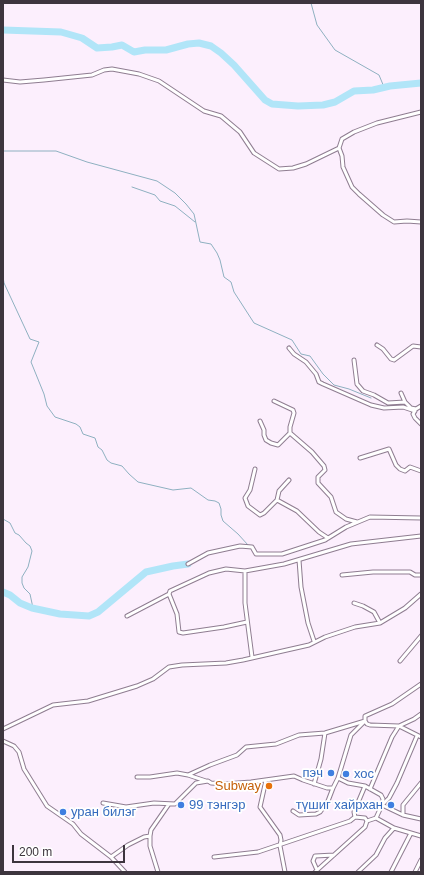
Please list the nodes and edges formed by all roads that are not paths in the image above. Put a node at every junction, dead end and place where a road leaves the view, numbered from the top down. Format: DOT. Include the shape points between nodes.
graph roads {
  1 [pos="3,80"];
  2 [pos="421,112"];
  3 [pos="339,148"];
  4 [pos="421,222"];
  5 [pos="377,345"];
  6 [pos="421,347"];
  7 [pos="289,348"];
  8 [pos="354,360"];
  9 [pos="401,393"];
  10 [pos="274,401"];
  11 [pos="405,402"];
  12 [pos="421,406"];
  13 [pos="415,410"];
  14 [pos="260,421"];
  15 [pos="421,424"];
  16 [pos="290,433"];
  17 [pos="360,458"];
  18 [pos="255,469"];
  19 [pos="421,471"];
  20 [pos="289,480"];
  21 [pos="277,500"];
  22 [pos="421,518"];
  23 [pos="357,522"];
  24 [pos="421,536"];
  25 [pos="328,538"];
  26 [pos="299,560"];
  27 [pos="188,564"];
  28 [pos="245,571"];
  29 [pos="342,575"];
  30 [pos="421,575"];
  31 [pos="169,594"];
  32 [pos="421,594"];
  33 [pos="354,603"];
  34 [pos="127,616"];
  35 [pos="247,622"];
  36 [pos="380,623"];
  37 [pos="421,636"];
  38 [pos="314,641"];
  39 [pos="252,657"];
  40 [pos="400,661"];
  41 [pos="421,684"];
  42 [pos="421,714"];
  43 [pos="365,721"];
  44 [pos="399,726"];
  45 [pos="3,729"];
  46 [pos="325,733"];
  47 [pos="417,736"];
  48 [pos="421,737"];
  49 [pos="3,741"];
  50 [pos="188,775"];
  51 [pos="137,777"];
  52 [pos="338,778"];
  53 [pos="266,780"];
  54 [pos="208,781"];
  55 [pos="421,783"];
  56 [pos="314,784"];
  57 [pos="365,786"];
  58 [pos="333,788"];
  59 [pos="370,789"];
  60 [pos="103,803"];
  61 [pos="169,804"];
  62 [pos="382,805"];
  63 [pos="293,811"];
  64 [pos="403,815"];
  65 [pos="355,817"];
  66 [pos="376,818"];
  67 [pos="421,819"];
  68 [pos="367,821"];
  69 [pos="394,828"];
  70 [pos="411,833"];
  71 [pos="150,836"];
  72 [pos="421,836"];
  73 [pos="280,844"];
  74 [pos="334,855"];
  75 [pos="111,857"];
  76 [pos="214,857"];
  77 [pos="421,860"];
  78 [pos="316,871"];
  79 [pos="125,872"];
  80 [pos="158,872"];
  81 [pos="285,872"];
  82 [pos="358,872"];
  83 [pos="391,872"];
  84 [pos="415,872"];
  1 -- 3 [label="street" via="44,80 92,75 112,69 139,74 159,81 204,111 221,116 240,132 254,153 279,169 306,164"];
  2 -- 3 [label="street" via="354,132 342,139"];
  3 -- 4 [label="street" via="343,167 352,187 359,194 394,222"];
  5 -- 6 [label="street" via="394,360 412,346"];
  7 -- 13 [label="street" via="306,362 323,384 371,405"];
  8 -- 11 [label="street" via="357,384 363,390 388,403"];
  9 -- 11 [label="street"];
  10 -- 16 [label="street" via="293,410"];
  11 -- 13 [label="street"];
  12 -- 13 [label="street"];
  13 -- 15 [label="street" via="413,414"];
  14 -- 16 [label="street" via="266,440 271,443 278,445"];
  16 -- 23 [label="street" via="324,466 325,470 318,477 318,483 330,497 336,512 346,519"];
  17 -- 19 [label="street" via="389,449 400,469 405,471 410,467"];
  18 -- 21 [label="street" via="250,490 245,498 248,506 260,515"];
  20 -- 21 [label="street" via="279,491"];
  21 -- 25 [label="street" via="297,511"];
  22 -- 23 [label="street" via="370,517"];
  23 -- 25 [label="street"];
  24 -- 26 [label="street" via="351,544"];
  25 -- 27 [label="street" via="282,554 256,554 252,547 240,546 208,553"];
  26 -- 28 [label="street"];
  26 -- 38 [label="street" via="301,587"];
  28 -- 31 [label="street" via="226,569 209,573 170,591"];
  28 -- 35 [label="street"];
  29 -- 30 [label="street" via="388,572"];
  31 -- 34 [label="street"];
  31 -- 35 [label="street" via="177,614 179,632"];
  32 -- 36 [label="street" via="405,608"];
  33 -- 36 [label="street" via="374,612"];
  35 -- 39 [label="street"];
  36 -- 38 [label="street" via="355,627"];
  37 -- 40 [label="street"];
  38 -- 39 [label="street" via="309,645"];
  39 -- 45 [label="street" via="226,663 168,667 153,679 137,686 88,701 53,705"];
  41 -- 43 [label="street" via="392,704 365,716"];
  42 -- 44 [label="street"];
  43 -- 44 [label="street" via="370,725"];
  43 -- 46 [label="street"];
  43 -- 52 [label="street" via="351,735"];
  44 -- 47 [label="street"];
  44 -- 59 [label="street" via="392,736"];
  46 -- 50 [label="street" via="299,735 276,744 246,747 237,755"];
  46 -- 56 [label="street"];
  47 -- 48 [label="street"];
  47 -- 62 [label="street" via="397,783"];
  49 -- 75 [label="street" via="14,746 19,752 24,769 47,806"];
  50 -- 51 [label="street" via="177,773 150,778"];
  50 -- 54 [label="street"];
  52 -- 57 [label="street"];
  52 -- 58 [label="street"];
  53 -- 54 [label="street" via="234,784"];
  53 -- 56 [label="street" via="294,776"];
  53 -- 73 [label="street" via="260,807 280,835"];
  54 -- 61 [label="street" via="196,783 175,804"];
  55 -- 64 [label="street" via="403,805"];
  56 -- 58 [label="street"];
  57 -- 59 [label="street"];
  57 -- 65 [label="street" via="354,812"];
  58 -- 63 [label="street" via="320,812 299,815"];
  59 -- 62 [label="street" via="381,795"];
  60 -- 61 [label="street" via="126,807 154,803"];
  61 -- 71 [label="street" via="151,830"];
  62 -- 64 [label="street"];
  62 -- 66 [label="street"];
  64 -- 67 [label="street"];
  65 -- 68 [label="street" via="365,818"];
  65 -- 73 [label="street" via="350,821"];
  66 -- 68 [label="street"];
  66 -- 69 [label="street"];
  68 -- 74 [label="street" via="365,827"];
  69 -- 70 [label="street"];
  69 -- 82 [label="street" via="376,855"];
  70 -- 72 [label="street"];
  70 -- 83 [label="street"];
  71 -- 75 [label="street" via="128,845"];
  71 -- 80 [label="street" via="150,846"];
  73 -- 76 [label="street" via="258,852"];
  73 -- 81 [label="street"];
  74 -- 78 [label="street"];
  74 -- 78 [label="street" via="315,856 313,861"];
  75 -- 79 [label="street"];
  77 -- 84 [label="street"];
}
